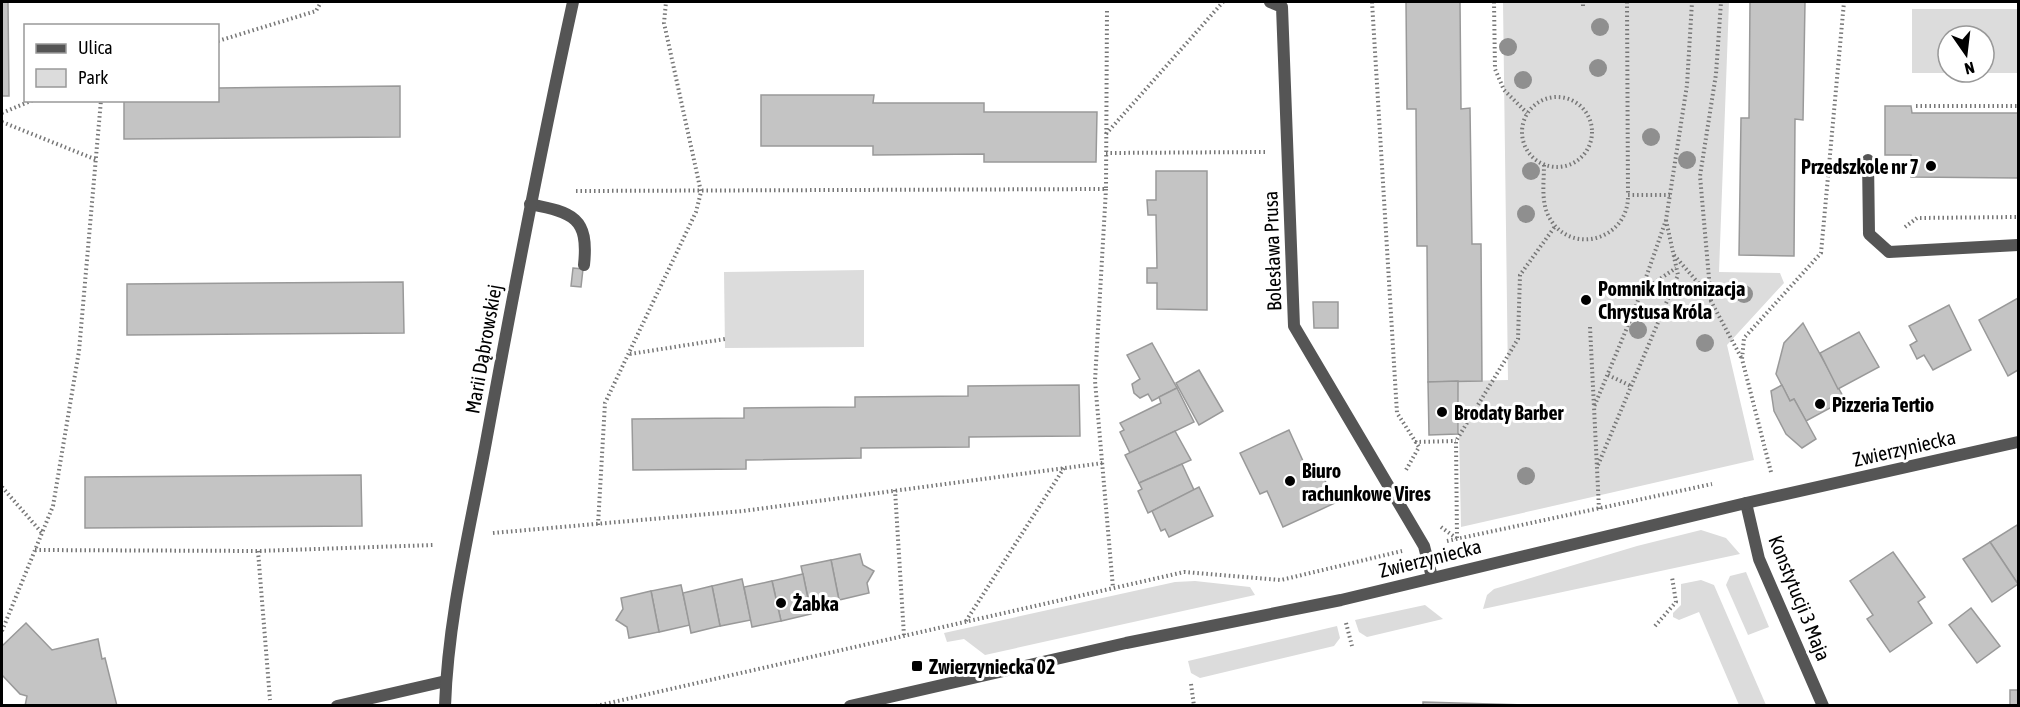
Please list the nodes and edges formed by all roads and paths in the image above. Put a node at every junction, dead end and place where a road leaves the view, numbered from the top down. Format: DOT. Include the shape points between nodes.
graph roads {
  1 [pos="321,2"];
  2 [pos="573,2"];
  3 [pos="666,2"];
  4 [pos="1223,2"];
  5 [pos="1270,2"];
  6 [pos="1372,2"];
  7 [pos="1494,2"];
  8 [pos="1627,2"];
  9 [pos="1692,2"];
  10 [pos="1720,2"];
  11 [pos="1844,2"];
  12 [pos="1107,9"];
  13 [pos="219,41"];
  14 [pos="28,102"];
  15 [pos="101,102"];
  16 [pos="1916,106"];
  17 [pos="2019,106"];
  18 [pos="2,112"];
  19 [pos="1527,113"];
  20 [pos="2,122"];
  21 [pos="1106,134"];
  22 [pos="1288,152"];
  23 [pos="1106,153"];
  24 [pos="1868,159"];
  25 [pos="97,160"];
  26 [pos="1544,165"];
  27 [pos="1106,189"];
  28 [pos="569,191"];
  29 [pos="701,192"];
  30 [pos="1628,195"];
  31 [pos="1670,195"];
  32 [pos="530,204"];
  33 [pos="2019,217"];
  34 [pos="1666,220"];
  35 [pos="1556,225"];
  36 [pos="1881,245"];
  37 [pos="2019,245"];
  38 [pos="1674,255"];
  39 [pos="584,265"];
  40 [pos="1676,268"];
  41 [pos="1641,291"];
  42 [pos="1711,301"];
  43 [pos="1590,327"];
  44 [pos="725,339"];
  45 [pos="629,354"];
  46 [pos="1742,359"];
  47 [pos="1608,375"];
  48 [pos="1631,386"];
  49 [pos="1594,407"];
  50 [pos="1456,441"];
  51 [pos="1415,442"];
  52 [pos="2019,442"];
  53 [pos="1102,462"];
  54 [pos="1064,467"];
  55 [pos="1597,469"];
  56 [pos="1759,474"];
  57 [pos="1403,476"];
  58 [pos="1713,484"];
  59 [pos="2,487"];
  60 [pos="895,490"];
  61 [pos="1746,503"];
  62 [pos="1599,508"];
  63 [pos="1434,521"];
  64 [pos="598,525"];
  65 [pos="42,533"];
  66 [pos="486,534"];
  67 [pos="1457,539"];
  68 [pos="433,545"];
  69 [pos="35,550"];
  70 [pos="258,552"];
  71 [pos="1396,553"];
  72 [pos="1333,568"];
  73 [pos="1672,577"];
  74 [pos="1336,578"];
  75 [pos="1432,578"];
  76 [pos="1113,588"];
  77 [pos="965,621"];
  78 [pos="1347,623"];
  79 [pos="1655,626"];
  80 [pos="2,631"];
  81 [pos="904,636"];
  82 [pos="1352,646"];
  83 [pos="446,681"];
  84 [pos="1191,684"];
  85 [pos="270,700"];
  86 [pos="337,705"];
  87 [pos="445,705"];
  88 [pos="596,705"];
  89 [pos="850,705"];
  90 [pos="1194,705"];
  91 [pos="1823,705"];
  1 -- 13 [label="path" via="316,11"];
  2 -- 32 [label="street, Marii Dąbrowskiej"];
  3 -- 29 [label="path" via="664,24"];
  4 -- 21 [label="path"];
  5 -- 22 [label="street, Bolesława Prusa" via="1282,7"];
  6 -- 51 [label="path" via="1397,413"];
  7 -- 19 [label="path" via="1496,69 1504,90"];
  8 -- 30 [label="path"];
  9 -- 31 [label="path" via="1687,85"];
  10 -- 42 [label="path" via="1716,74 1700,176"];
  11 -- 46 [label="path" via="1821,253 1744,338"];
  12 -- 21 [label="path"];
  14 -- 18 [label="path"];
  15 -- 25 [label="path"];
  16 -- 17 [label="path"];
  19 -- 26 [label="path" via="1522,123 1525,147 1531,157"];
  19 -- 26 [label="path" via="1545,98 1561,96 1579,104 1591,120 1592,141 1581,158 1563,167"];
  20 -- 25 [label="path"];
  21 -- 23 [label="path"];
  22 -- 23 [label="path"];
  22 -- 75 [label="street, Bolesława Prusa" via="1294,326 1424,546"];
  23 -- 27 [label="path"];
  24 -- 36 [label="street" via="1869,234"];
  25 -- 65 [label="path" via="79,351 52,506"];
  26 -- 35 [label="path" via="1544,202"];
  27 -- 29 [label="path"];
  27 -- 53 [label="path" via="1095,381"];
  28 -- 29 [label="path"];
  29 -- 45 [label="path" via="696,212"];
  30 -- 31 [label="path"];
  30 -- 35 [label="path" via="1622,222 1606,236 1581,240"];
  31 -- 34 [label="path"];
  32 -- 39 [label="street" via="567,213 580,224 586,242"];
  32 -- 83 [label="street, Marii Dąbrowskiej" via="460,583"];
  33 -- 36 [label="path" via="1917,218"];
  34 -- 38 [label="path"];
  34 -- 41 [label="path"];
  35 -- 50 [label="path" via="1520,275 1518,339"];
  36 -- 37 [label="street" via="1889,252"];
  38 -- 40 [label="path"];
  38 -- 42 [label="path"];
  40 -- 41 [label="path"];
  40 -- 48 [label="path" via="1678,275"];
  41 -- 47 [label="path"];
  42 -- 46 [label="path"];
  43 -- 49 [label="path"];
  44 -- 45 [label="path"];
  45 -- 64 [label="path" via="606,403"];
  46 -- 56 [label="path" via="1771,472"];
  47 -- 48 [label="path"];
  47 -- 49 [label="path"];
  48 -- 55 [label="path"];
  49 -- 55 [label="path"];
  50 -- 51 [label="path"];
  50 -- 67 [label="path"];
  51 -- 57 [label="path" via="1419,447"];
  52 -- 61 [label="street, Zwierzyniecka"];
  53 -- 54 [label="path"];
  53 -- 76 [label="path"];
  54 -- 60 [label="path"];
  54 -- 77 [label="path"];
  55 -- 62 [label="path"];
  58 -- 62 [label="path"];
  59 -- 65 [label="path"];
  60 -- 64 [label="path" via="743,512"];
  60 -- 81 [label="path"];
  61 -- 75 [label="street, Zwierzyniecka"];
  61 -- 91 [label="street, Konstytucji 3 Maja" via="1759,559"];
  62 -- 67 [label="path"];
  63 -- 67 [label="path"];
  64 -- 66 [label="path"];
  65 -- 69 [label="path"];
  68 -- 70 [label="path"];
  69 -- 70 [label="path"];
  69 -- 80 [label="path"];
  70 -- 85 [label="path"];
  71 -- 72 [label="path"];
  72 -- 74 [label="path"];
  72 -- 76 [label="path" via="1281,580 1184,572"];
  73 -- 79 [label="path" via="1676,602"];
  75 -- 89 [label="street, Zwierzyniecka"];
  76 -- 77 [label="path"];
  77 -- 81 [label="path"];
  78 -- 82 [label="path"];
  81 -- 88 [label="path"];
  83 -- 86 [label="street"];
  83 -- 87 [label="street, Marii Dąbrowskiej"];
  84 -- 90 [label="path"];
}
